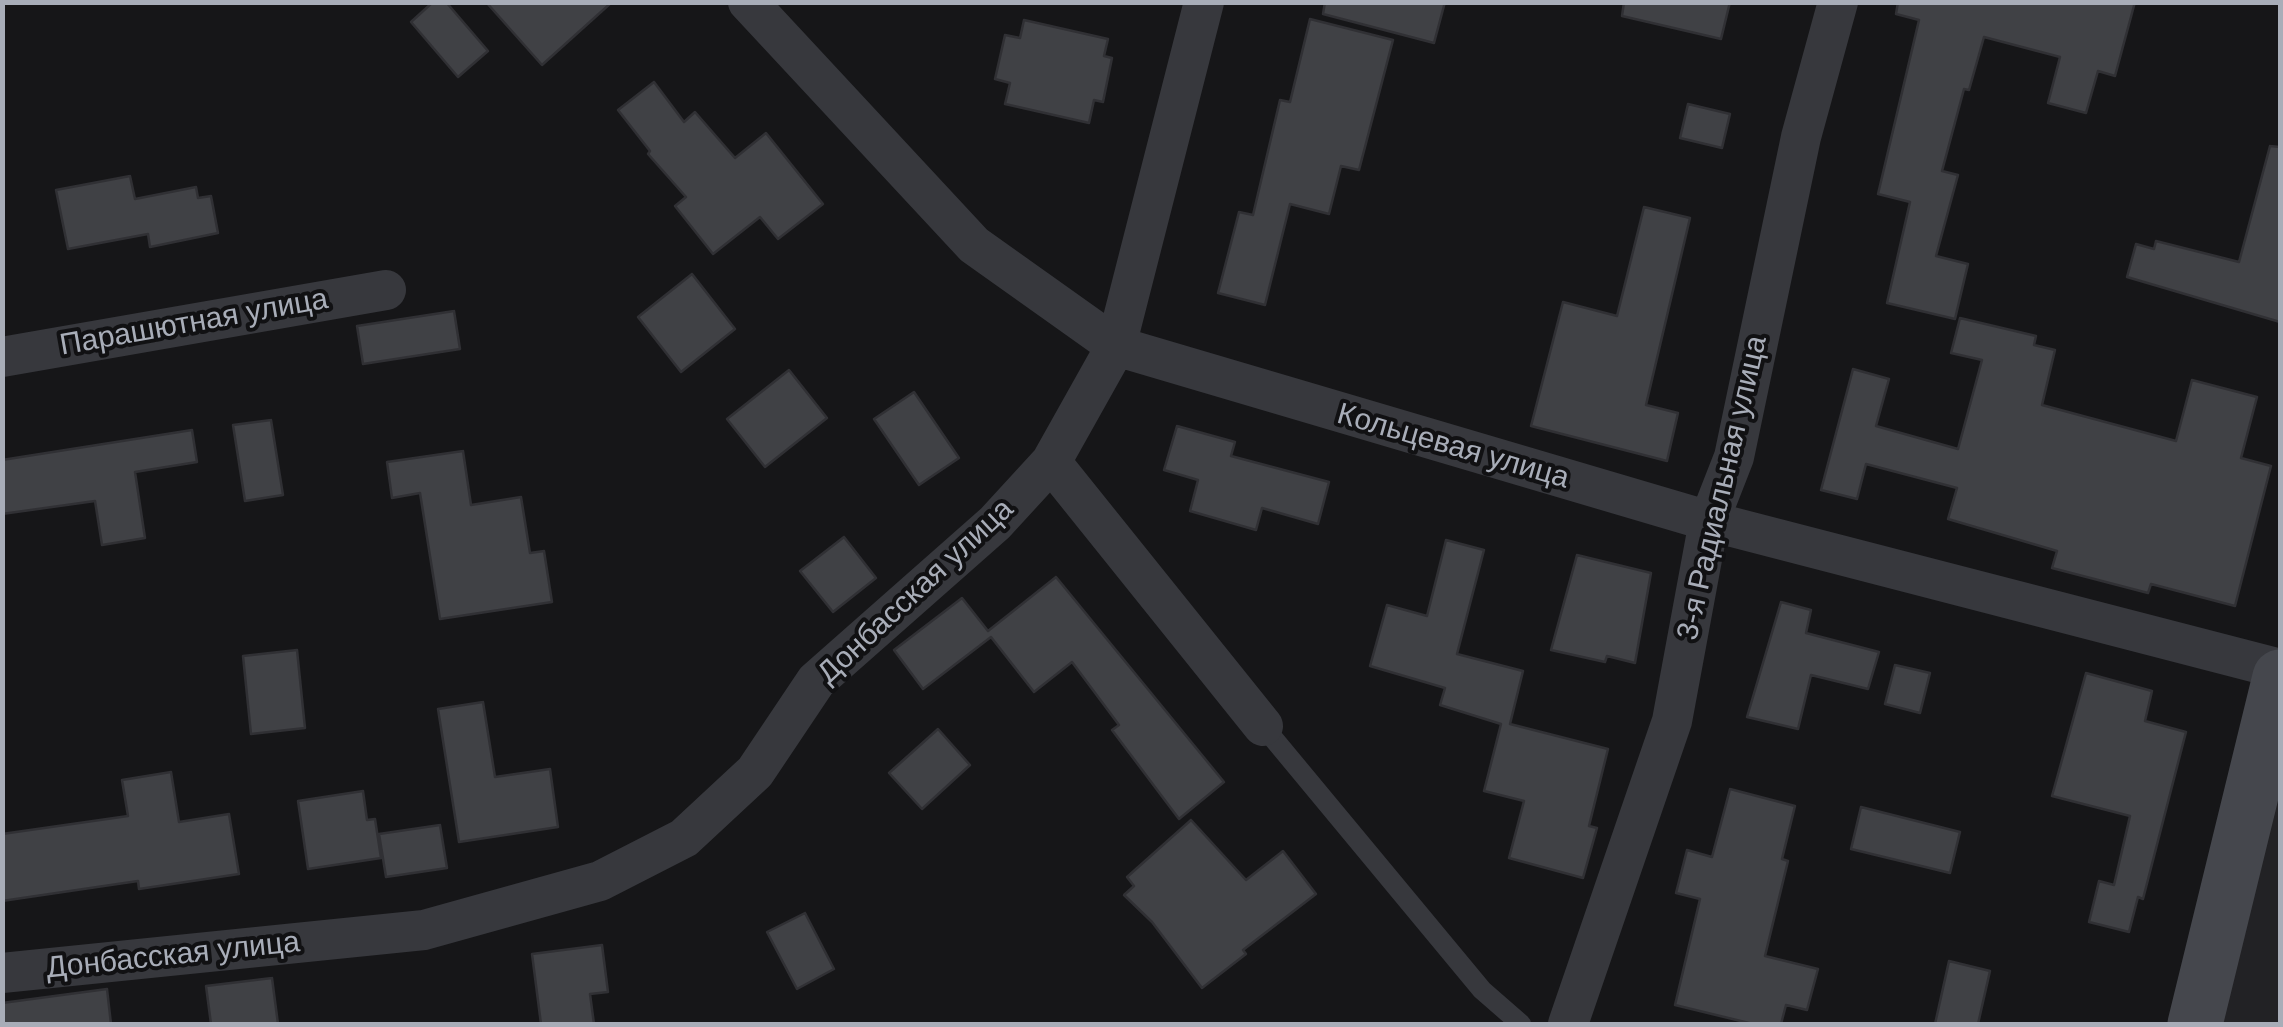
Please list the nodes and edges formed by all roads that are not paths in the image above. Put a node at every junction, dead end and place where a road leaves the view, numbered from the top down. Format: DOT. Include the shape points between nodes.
graph roads {
  1 [pos="748,2"];
  2 [pos="1204,2"];
  3 [pos="1838,2"];
  4 [pos="386,290"];
  5 [pos="1116,346"];
  6 [pos="2,357"];
  7 [pos="1052,462"];
  8 [pos="1709,521"];
  9 [pos="2280,669"];
  10 [pos="2280,678"];
  11 [pos="1263,726"];
  12 [pos="2,973"];
  13 [pos="1521,1024"];
  14 [pos="1568,1024"];
  15 [pos="2195,1024"];
  1 -- 5 [label="street, Кольцевая улица" via="974,245"];
  2 -- 5 [label="street, Донбасская улица"];
  3 -- 8 [label="street, 3-я Радиальная улица" via="1800,137 1734,457"];
  4 -- 6 [label="street, Парашютная улица"];
  5 -- 7 [label="street, Донбасская улица"];
  5 -- 8 [label="street, Кольцевая улица"];
  7 -- 11 [label="street"];
  7 -- 12 [label="street, Донбасская улица" via="994,523 816,681 756,772 684,838 600,881 424,930"];
  8 -- 9 [label="street, Кольцевая улица"];
  8 -- 14 [label="street, 3-я Радиальная улица" via="1672,721"];
  10 -- 15 [label="street"];
  11 -- 13 [label="lane" via="1482,990"];
}
